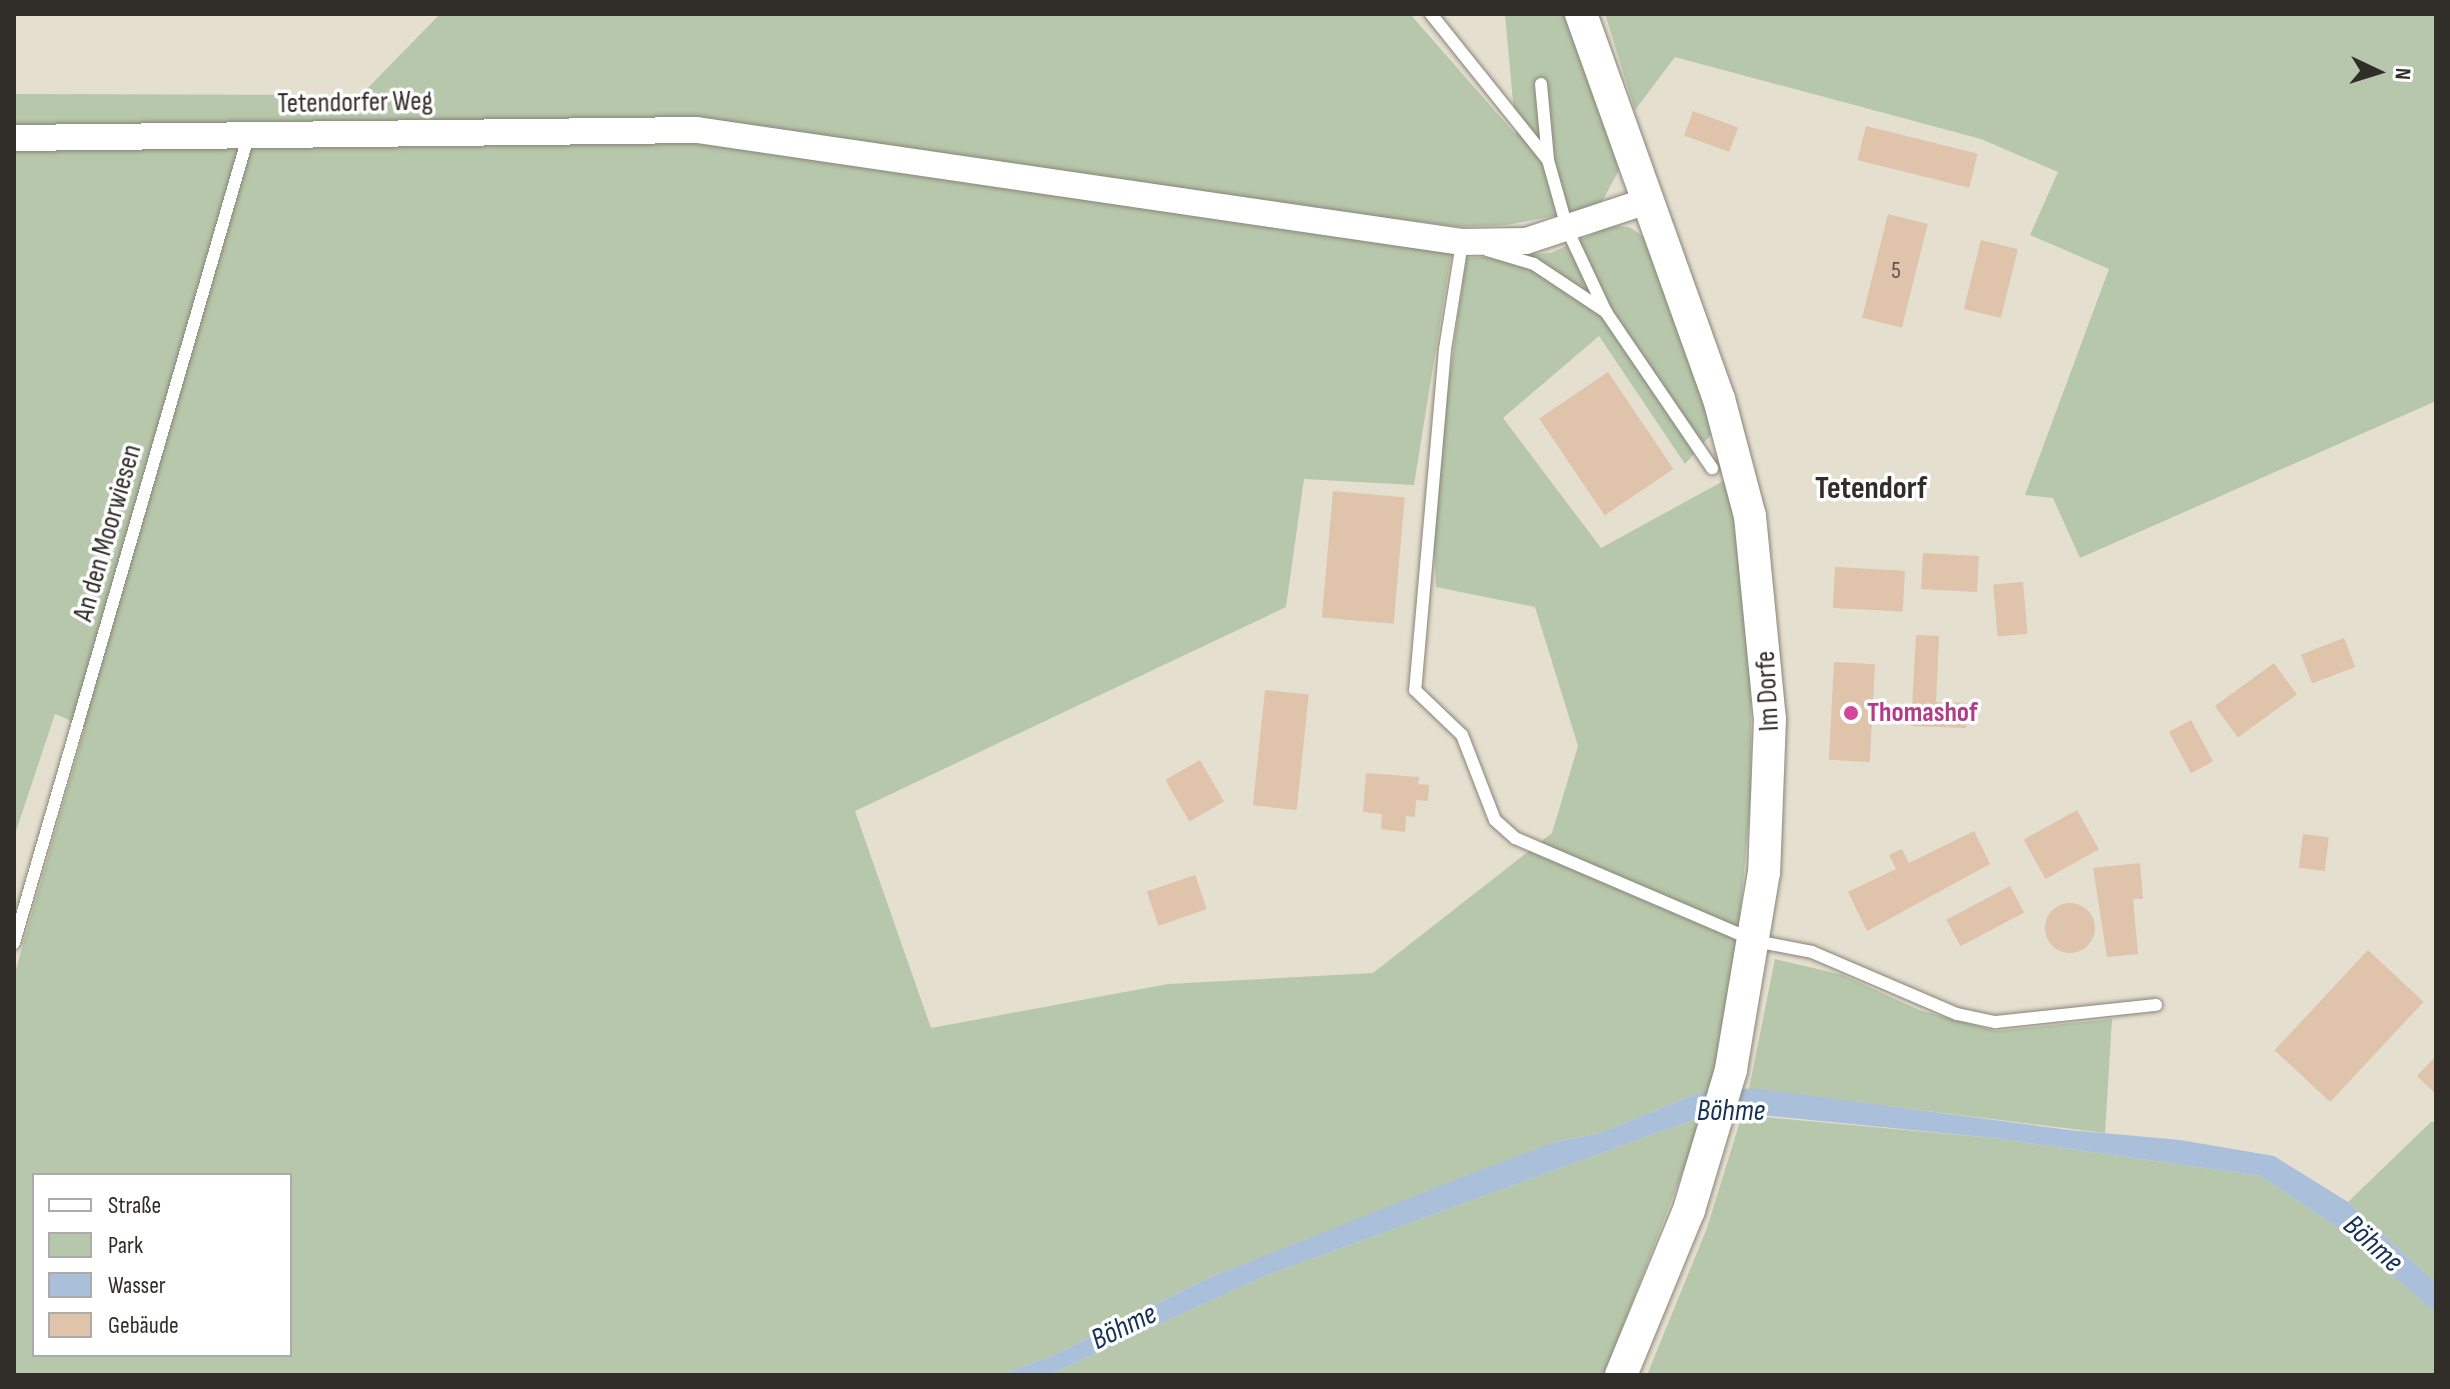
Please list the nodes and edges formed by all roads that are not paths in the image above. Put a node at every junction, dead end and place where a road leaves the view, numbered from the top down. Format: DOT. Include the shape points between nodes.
graph roads {
  1 [pos="1431,14"];
  2 [pos="1581,14"];
  3 [pos="1541,84"];
  4 [pos="248,137"];
  5 [pos="14,138"];
  6 [pos="1548,160"];
  7 [pos="1650,200"];
  8 [pos="1568,231"];
  9 [pos="1461,242"];
  10 [pos="1606,312"];
  11 [pos="1712,468"];
  12 [pos="1755,941"];
  13 [pos="14,943"];
  14 [pos="2156,1005"];
  15 [pos="1621,1375"];
  1 -- 6 [label="lane"];
  2 -- 7 [label="street, Im Dorfe"];
  3 -- 6 [label="lane"];
  4 -- 5 [label="street, Tetendorfer Weg"];
  4 -- 9 [label="street, Tetendorfer Weg" via="697,130"];
  4 -- 13 [label="lane, An den Moorwiesen"];
  6 -- 8 [label="lane"];
  7 -- 8 [label="street, Tetendorfer Weg"];
  7 -- 12 [label="street, Im Dorfe" via="1719,399 1750,516 1770,719 1770,796"];
  8 -- 9 [label="street, Tetendorfer Weg" via="1526,241"];
  8 -- 10 [label="lane"];
  9 -- 10 [label="lane" via="1534,264"];
  9 -- 12 [label="lane" via="1445,349 1415,690 1462,735 1483,798 1495,820 1515,838"];
  10 -- 11 [label="lane"];
  12 -- 14 [label="lane" via="1812,952 1922,1001 1996,1022 2068,1019"];
  12 -- 15 [label="street, Im Dorfe" via="1715,1129 1689,1210"];
}
